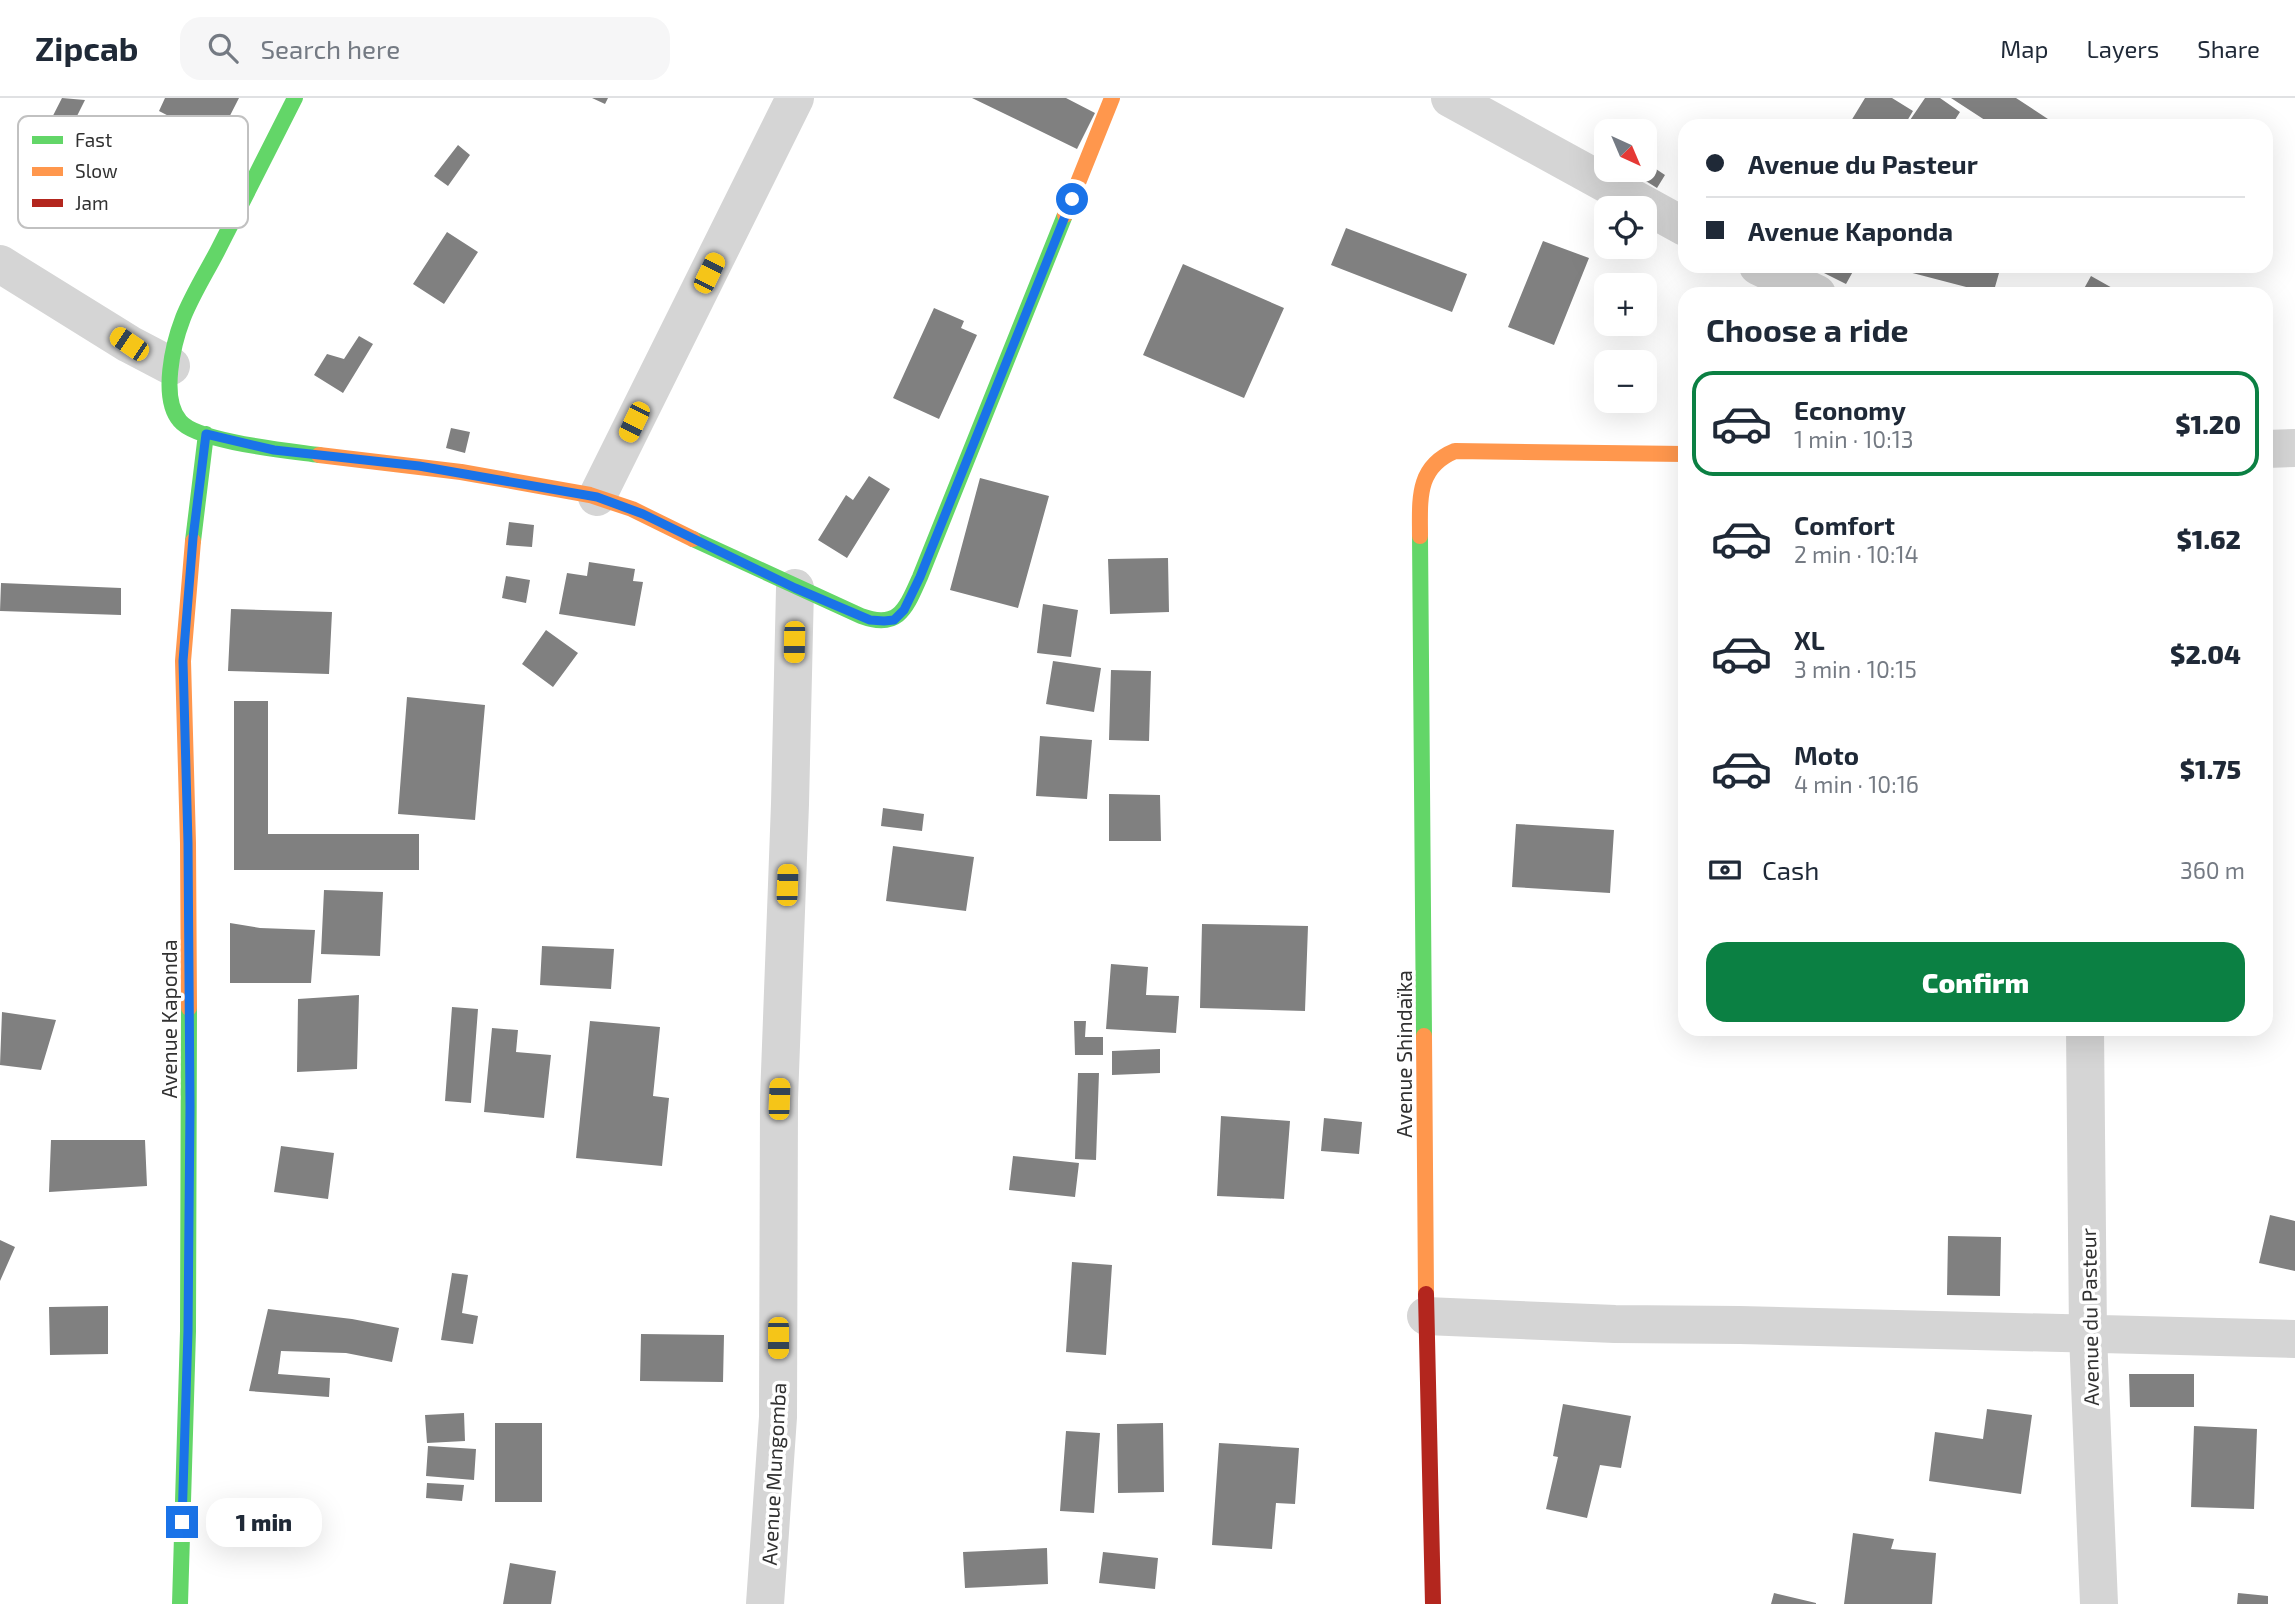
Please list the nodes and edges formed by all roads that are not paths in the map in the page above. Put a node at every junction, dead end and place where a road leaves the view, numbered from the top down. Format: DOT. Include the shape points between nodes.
graph roads {
  1 [pos="295,98"];
  2 [pos="795,98"];
  3 [pos="1112,98"];
  4 [pos="1450,98"];
  5 [pos="248,190"];
  6 [pos="1678,223"];
  7 [pos="229,228"];
  8 [pos="0,264"];
  9 [pos="1773,273"];
  10 [pos="1802,287"];
  11 [pos="171,366"];
  12 [pos="206,434"];
  13 [pos="2295,448"];
  14 [pos="2273,449"];
  15 [pos="1678,454"];
  16 [pos="597,497"];
  17 [pos="795,588"];
  18 [pos="2085,1036"];
  19 [pos="1426,1316"];
  20 [pos="2088,1335"];
  21 [pos="2295,1339"];
  22 [pos="180,1604"];
  23 [pos="765,1604"];
  24 [pos="1433,1604"];
  25 [pos="2099,1604"];
  1 -- 5 [label="street"];
  2 -- 16 [label="street"];
  3 -- 17 [label="street" via="904,610 894,620 870,620"];
  4 -- 6 [label="street"];
  7 -- 11 [label="street" via="184,316"];
  8 -- 11 [label="street"];
  9 -- 10 [label="street"];
  11 -- 12 [label="street" via="173,411 183,425"];
  12 -- 16 [label="street" via="274,450 419,466"];
  12 -- 22 [label="street, Avenue Kaponda" via="183,661 190,1120"];
  13 -- 14 [label="street"];
  15 -- 19 [label="street, Avenue Shindaïka" via="1455,451 1442,455 1422,485"];
  16 -- 17 [label="street" via="643,514"];
  17 -- 23 [label="street, Avenue Mungomba" via="779,1099 778,1417"];
  18 -- 20 [label="street, Avenue du Pasteur"];
  19 -- 20 [label="street"];
  19 -- 24 [label="street, Avenue Shindaïka"];
  20 -- 21 [label="street"];
  20 -- 25 [label="street, Avenue du Pasteur"];
}
